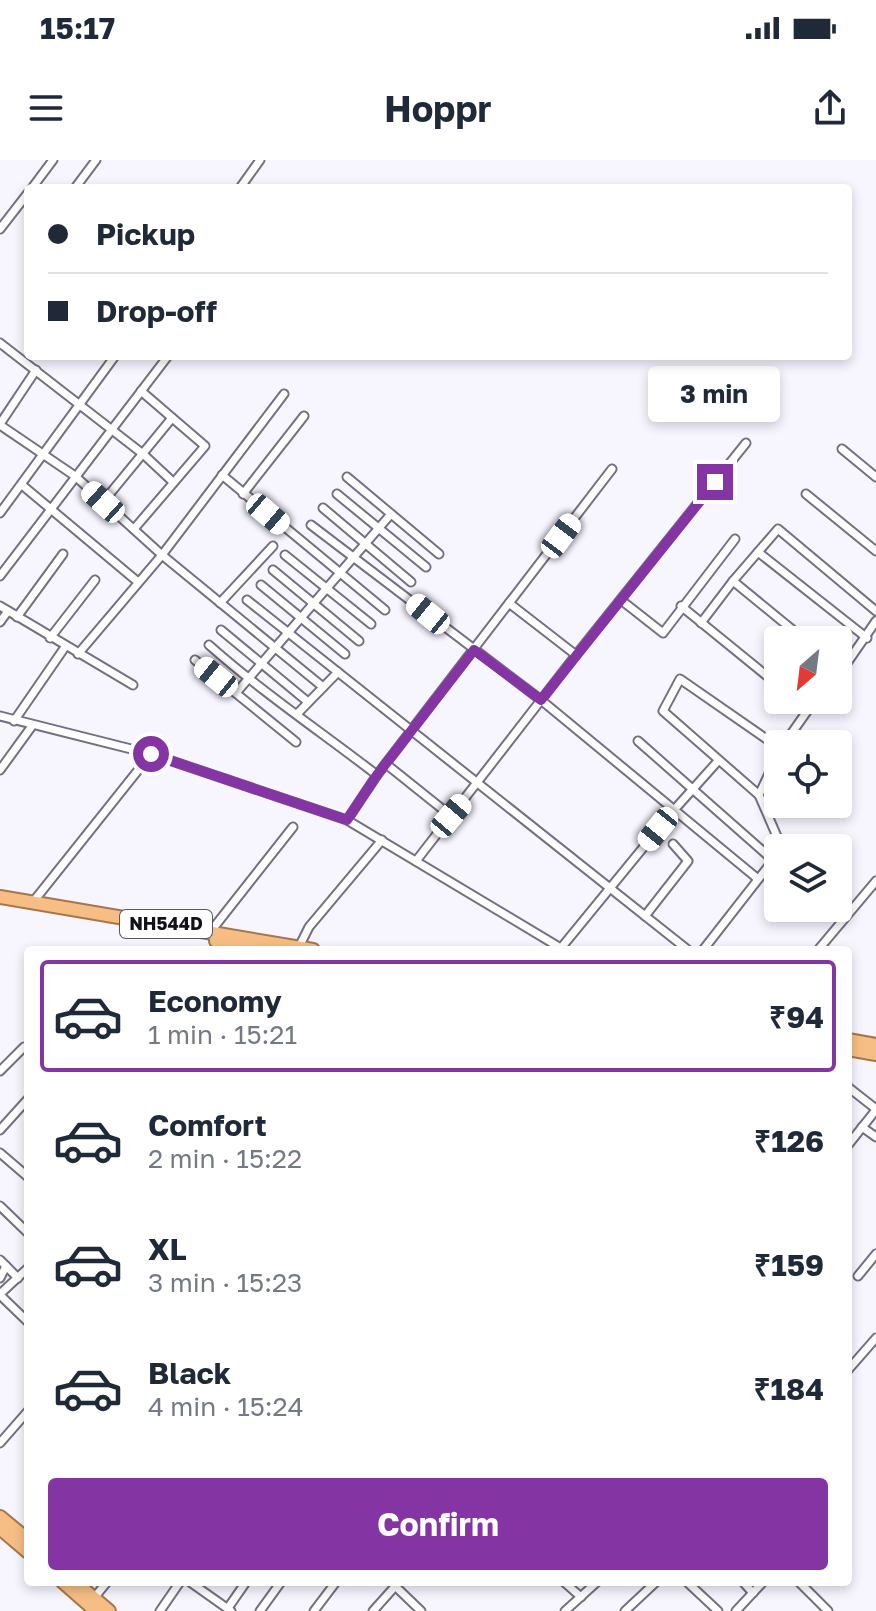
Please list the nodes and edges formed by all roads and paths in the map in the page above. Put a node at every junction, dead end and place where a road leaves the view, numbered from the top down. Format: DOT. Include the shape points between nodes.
graph roads {
  1 [pos="53,160"];
  2 [pos="96,160"];
  3 [pos="260,160"];
  4 [pos="35,184"];
  5 [pos="78,184"];
  6 [pos="243,184"];
  7 [pos="24,198"];
  8 [pos="0,229"];
  9 [pos="1,345"];
  10 [pos="112,360"];
  11 [pos="165,360"];
  12 [pos="36,370"];
  13 [pos="141,391"];
  14 [pos="284,394"];
  15 [pos="80,404"];
  16 [pos="304,416"];
  17 [pos="172,418"];
  18 [pos="0,424"];
  19 [pos="111,429"];
  20 [pos="746,443"];
  21 [pos="842,449"];
  22 [pos="45,454"];
  23 [pos="143,454"];
  24 [pos="612,469"];
  25 [pos="222,475"];
  26 [pos="75,476"];
  27 [pos="347,477"];
  28 [pos="876,477"];
  29 [pos="173,482"];
  30 [pos="22,485"];
  31 [pos="243,494"];
  32 [pos="337,494"];
  33 [pos="806,494"];
  34 [pos="103,502"];
  35 [pos="51,507"];
  36 [pos="323,508"];
  37 [pos="0,513"];
  38 [pos="391,514"];
  39 [pos="311,525"];
  40 [pos="134,529"];
  41 [pos="379,529"];
  42 [pos="735,539"];
  43 [pos="365,544"];
  44 [pos="273,546"];
  45 [pos="876,551"];
  46 [pos="758,552"];
  47 [pos="63,554"];
  48 [pos="439,554"];
  49 [pos="162,555"];
  50 [pos="285,555"];
  51 [pos="353,559"];
  52 [pos="426,567"];
  53 [pos="273,570"];
  54 [pos="340,574"];
  55 [pos="0,576"];
  56 [pos="95,580"];
  57 [pos="733,581"];
  58 [pos="138,582"];
  59 [pos="411,582"];
  60 [pos="261,585"];
  61 [pos="327,589"];
  62 [pos="247,600"];
  63 [pos="621,600"];
  64 [pos="220,603"];
  65 [pos="509,603"];
  66 [pos="314,604"];
  67 [pos="681,606"];
  68 [pos="4,609"];
  69 [pos="385,610"];
  70 [pos="876,611"];
  71 [pos="17,617"];
  72 [pos="302,619"];
  73 [pos="876,621"];
  74 [pos="0,622"];
  75 [pos="701,623"];
  76 [pos="371,624"];
  77 [pos="788,626"];
  78 [pos="221,630"];
  79 [pos="289,634"];
  80 [pos="50,638"];
  81 [pos="867,638"];
  82 [pos="359,641"];
  83 [pos="209,645"];
  84 [pos="65,647"];
  85 [pos="276,649"];
  86 [pos="474,650"];
  87 [pos="78,654"];
  88 [pos="345,654"];
  89 [pos="576,655"];
  90 [pos="852,657"];
  91 [pos="195,660"];
  92 [pos="262,664"];
  93 [pos="338,672"];
  94 [pos="764,674"];
  95 [pos="249,681"];
  96 [pos="133,685"];
  97 [pos="323,687"];
  98 [pos="236,693"];
  99 [pos="541,700"];
  100 [pos="308,702"];
  101 [pos="298,713"];
  102 [pos="0,716"];
  103 [pos="14,721"];
  104 [pos="32,726"];
  105 [pos="413,731"];
  106 [pos="764,737"];
  107 [pos="638,741"];
  108 [pos="296,742"];
  109 [pos="151,754"];
  110 [pos="718,761"];
  111 [pos="386,764"];
  112 [pos="0,770"];
  113 [pos="377,775"];
  114 [pos="479,783"];
  115 [pos="764,784"];
  116 [pos="692,788"];
  117 [pos="759,795"];
  118 [pos="674,810"];
  119 [pos="451,816"];
  120 [pos="347,820"];
  121 [pos="293,827"];
  122 [pos="776,834"];
  123 [pos="382,840"];
  124 [pos="673,844"];
  125 [pos="764,847"];
  126 [pos="416,861"];
  127 [pos="764,872"];
  128 [pos="758,879"];
  129 [pos="876,881"];
  130 [pos="610,888"];
  131 [pos="0,897"];
  132 [pos="32,902"];
  133 [pos="0,905"];
  134 [pos="645,916"];
  135 [pos="211,931"];
  136 [pos="240,946"];
  137 [pos="294,946"];
  138 [pos="300,946"];
  139 [pos="558,946"];
  140 [pos="565,946"];
  141 [pos="683,946"];
  142 [pos="706,946"];
  143 [pos="821,946"];
  144 [pos="852,1041"];
  145 [pos="876,1045"];
  146 [pos="24,1047"];
  147 [pos="852,1050"];
  148 [pos="876,1054"];
  149 [pos="0,1071"];
  150 [pos="852,1090"];
  151 [pos="24,1103"];
  152 [pos="876,1109"];
  153 [pos="862,1127"];
  154 [pos="0,1130"];
  155 [pos="876,1137"];
  156 [pos="852,1140"];
  157 [pos="0,1153"];
  158 [pos="24,1174"];
  159 [pos="0,1206"];
  160 [pos="24,1229"];
  161 [pos="876,1254"];
  162 [pos="3,1263"];
  163 [pos="24,1272"];
  164 [pos="858,1276"];
  165 [pos="0,1278"];
  166 [pos="18,1278"];
  167 [pos="0,1294"];
  168 [pos="24,1317"];
  169 [pos="876,1338"];
  170 [pos="852,1365"];
  171 [pos="24,1416"];
  172 [pos="0,1443"];
  173 [pos="0,1517"];
  174 [pos="3,1535"];
  175 [pos="24,1537"];
  176 [pos="24,1549"];
  177 [pos="69,1586"];
  178 [pos="79,1586"];
  179 [pos="105,1586"];
  180 [pos="177,1586"];
  181 [pos="196,1586"];
  182 [pos="244,1586"];
  183 [pos="278,1586"];
  184 [pos="333,1586"];
  185 [pos="395,1586"];
  186 [pos="399,1586"];
  187 [pos="569,1586"];
  188 [pos="593,1586"];
  189 [pos="652,1586"];
  190 [pos="691,1586"];
  191 [pos="747,1586"];
  192 [pos="759,1586"];
  193 [pos="803,1586"];
  194 [pos="753,1593"];
  195 [pos="581,1597"];
  196 [pos="95,1604"];
  197 [pos="230,1610"];
  198 [pos="109,1611"];
  199 [pos="160,1611"];
  200 [pos="260,1611"];
  201 [pos="314,1611"];
  202 [pos="373,1611"];
  203 [pos="421,1611"];
  204 [pos="565,1611"];
  205 [pos="625,1611"];
  206 [pos="718,1611"];
  207 [pos="736,1611"];
  208 [pos="828,1611"];
  1 -- 4 [label="street"];
  2 -- 5 [label="street"];
  3 -- 6 [label="street"];
  7 -- 8 [label="street"];
  9 -- 12 [label="street"];
  10 -- 15 [label="street"];
  11 -- 13 [label="street"];
  12 -- 15 [label="street"];
  12 -- 18 [label="street"];
  13 -- 17 [label="street"];
  13 -- 19 [label="street"];
  14 -- 25 [label="street"];
  15 -- 19 [label="street"];
  15 -- 22 [label="street"];
  16 -- 31 [label="street"];
  17 -- 23 [label="street"];
  17 -- 29 [label="street" via="205,446"];
  18 -- 22 [label="street"];
  19 -- 23 [label="street"];
  19 -- 26 [label="street"];
  20 -- 63 [label="street"];
  21 -- 28 [label="street"];
  22 -- 26 [label="street"];
  22 -- 30 [label="street"];
  23 -- 29 [label="street"];
  23 -- 34 [label="street"];
  24 -- 65 [label="street"];
  25 -- 31 [label="street"];
  25 -- 49 [label="street"];
  26 -- 34 [label="street"];
  26 -- 35 [label="street"];
  27 -- 38 [label="street"];
  29 -- 40 [label="street"];
  30 -- 35 [label="street"];
  30 -- 37 [label="street"];
  31 -- 54 [label="street"];
  32 -- 41 [label="street"];
  33 -- 45 [label="street"];
  34 -- 40 [label="street"];
  35 -- 55 [label="street"];
  35 -- 58 [label="street"];
  36 -- 43 [label="street"];
  38 -- 41 [label="street"];
  38 -- 48 [label="street"];
  39 -- 51 [label="street"];
  40 -- 49 [label="street"];
  41 -- 43 [label="street"];
  41 -- 52 [label="street"];
  42 -- 67 [label="street"];
  43 -- 51 [label="street"];
  43 -- 59 [label="street"];
  44 -- 64 [label="street"];
  46 -- 57 [label="street"];
  46 -- 70 [label="street" via="778,529"];
  46 -- 81 [label="street"];
  47 -- 71 [label="street"];
  49 -- 58 [label="street"];
  49 -- 64 [label="street"];
  50 -- 61 [label="street"];
  51 -- 54 [label="street"];
  51 -- 86 [label="street"];
  53 -- 66 [label="street"];
  54 -- 61 [label="street"];
  54 -- 69 [label="street"];
  56 -- 80 [label="street"];
  57 -- 75 [label="street"];
  57 -- 77 [label="street"];
  58 -- 87 [label="street"];
  60 -- 72 [label="street"];
  61 -- 66 [label="street"];
  61 -- 76 [label="street"];
  62 -- 79 [label="street"];
  63 -- 67 [label="street" via="663,633"];
  63 -- 89 [label="street"];
  64 -- 85 [label="street"];
  65 -- 86 [label="street"];
  65 -- 89 [label="street"];
  66 -- 72 [label="street"];
  66 -- 82 [label="street"];
  67 -- 75 [label="street"];
  68 -- 71 [label="street"];
  68 -- 74 [label="street"];
  71 -- 80 [label="street"];
  72 -- 79 [label="street"];
  72 -- 88 [label="street"];
  73 -- 81 [label="street"];
  75 -- 94 [label="street"];
  78 -- 92 [label="street"];
  79 -- 85 [label="street"];
  79 -- 93 [label="street"];
  80 -- 84 [label="street"];
  81 -- 90 [label="street"];
  83 -- 95 [label="street"];
  84 -- 87 [label="street"];
  84 -- 103 [label="street"];
  85 -- 92 [label="street"];
  85 -- 97 [label="street"];
  86 -- 99 [label="street"];
  86 -- 105 [label="street"];
  87 -- 96 [label="street"];
  89 -- 99 [label="street"];
  91 -- 98 [label="street"];
  92 -- 95 [label="street"];
  92 -- 100 [label="street"];
  93 -- 97 [label="street"];
  93 -- 105 [label="street"];
  95 -- 98 [label="street"];
  95 -- 101 [label="street"];
  97 -- 100 [label="street"];
  98 -- 108 [label="street"];
  99 -- 114 [label="street"];
  99 -- 118 [label="street"];
  100 -- 101 [label="street"];
  101 -- 113 [label="street"];
  102 -- 103 [label="street"];
  103 -- 104 [label="street"];
  104 -- 109 [label="street"];
  104 -- 112 [label="street"];
  105 -- 111 [label="street"];
  105 -- 114 [label="street"];
  106 -- 110 [label="street" via="680,679 663,711"];
  107 -- 116 [label="street"];
  109 -- 120 [label="street"];
  109 -- 132 [label="street"];
  110 -- 116 [label="street"];
  110 -- 117 [label="street"];
  111 -- 113 [label="street"];
  111 -- 119 [label="street"];
  113 -- 120 [label="street"];
  114 -- 119 [label="street"];
  114 -- 130 [label="street"];
  115 -- 117 [label="street"];
  116 -- 118 [label="street"];
  116 -- 125 [label="street"];
  117 -- 122 [label="street"];
  118 -- 128 [label="street"];
  118 -- 130 [label="street"];
  119 -- 126 [label="street"];
  120 -- 123 [label="street"];
  121 -- 135 [label="street"];
  123 -- 126 [label="street"];
  123 -- 138 [label="street" via="309,927"];
  124 -- 134 [label="street" via="688,861"];
  126 -- 139 [label="street"];
  127 -- 128 [label="street"];
  128 -- 142 [label="street"];
  129 -- 143 [label="street"];
  130 -- 134 [label="street"];
  130 -- 140 [label="street"];
  131 -- 132 [label="highway, NH544D"];
  132 -- 135 [label="highway, NH544D"];
  133 -- 136 [label="highway, NH544D"];
  134 -- 141 [label="street"];
  135 -- 137 [label="highway, NH544D"];
  144 -- 145 [label="highway"];
  146 -- 149 [label="street"];
  147 -- 148 [label="highway"];
  150 -- 152 [label="street"];
  151 -- 154 [label="street"];
  152 -- 153 [label="street"];
  153 -- 155 [label="street"];
  153 -- 156 [label="street"];
  157 -- 158 [label="street"];
  159 -- 160 [label="street"];
  161 -- 164 [label="street"];
  162 -- 165 [label="street"];
  162 -- 166 [label="street"];
  163 -- 166 [label="street"];
  166 -- 167 [label="street"];
  167 -- 168 [label="street"];
  169 -- 170 [label="street"];
  171 -- 172 [label="street"];
  173 -- 175 [label="highway"];
  174 -- 176 [label="highway"];
  177 -- 196 [label="highway"];
  178 -- 196 [label="highway"];
  179 -- 196 [label="street"];
  180 -- 199 [label="street"];
  181 -- 197 [label="street"];
  182 -- 197 [label="street"];
  183 -- 200 [label="street"];
  184 -- 201 [label="street"];
  185 -- 202 [label="street"];
  186 -- 203 [label="street"];
  187 -- 195 [label="street"];
  188 -- 195 [label="street"];
  189 -- 205 [label="street"];
  190 -- 206 [label="street"];
  191 -- 194 [label="street"];
  192 -- 194 [label="street"];
  193 -- 208 [label="street"];
  194 -- 207 [label="street"];
  195 -- 204 [label="street"];
  196 -- 198 [label="highway"];
}
